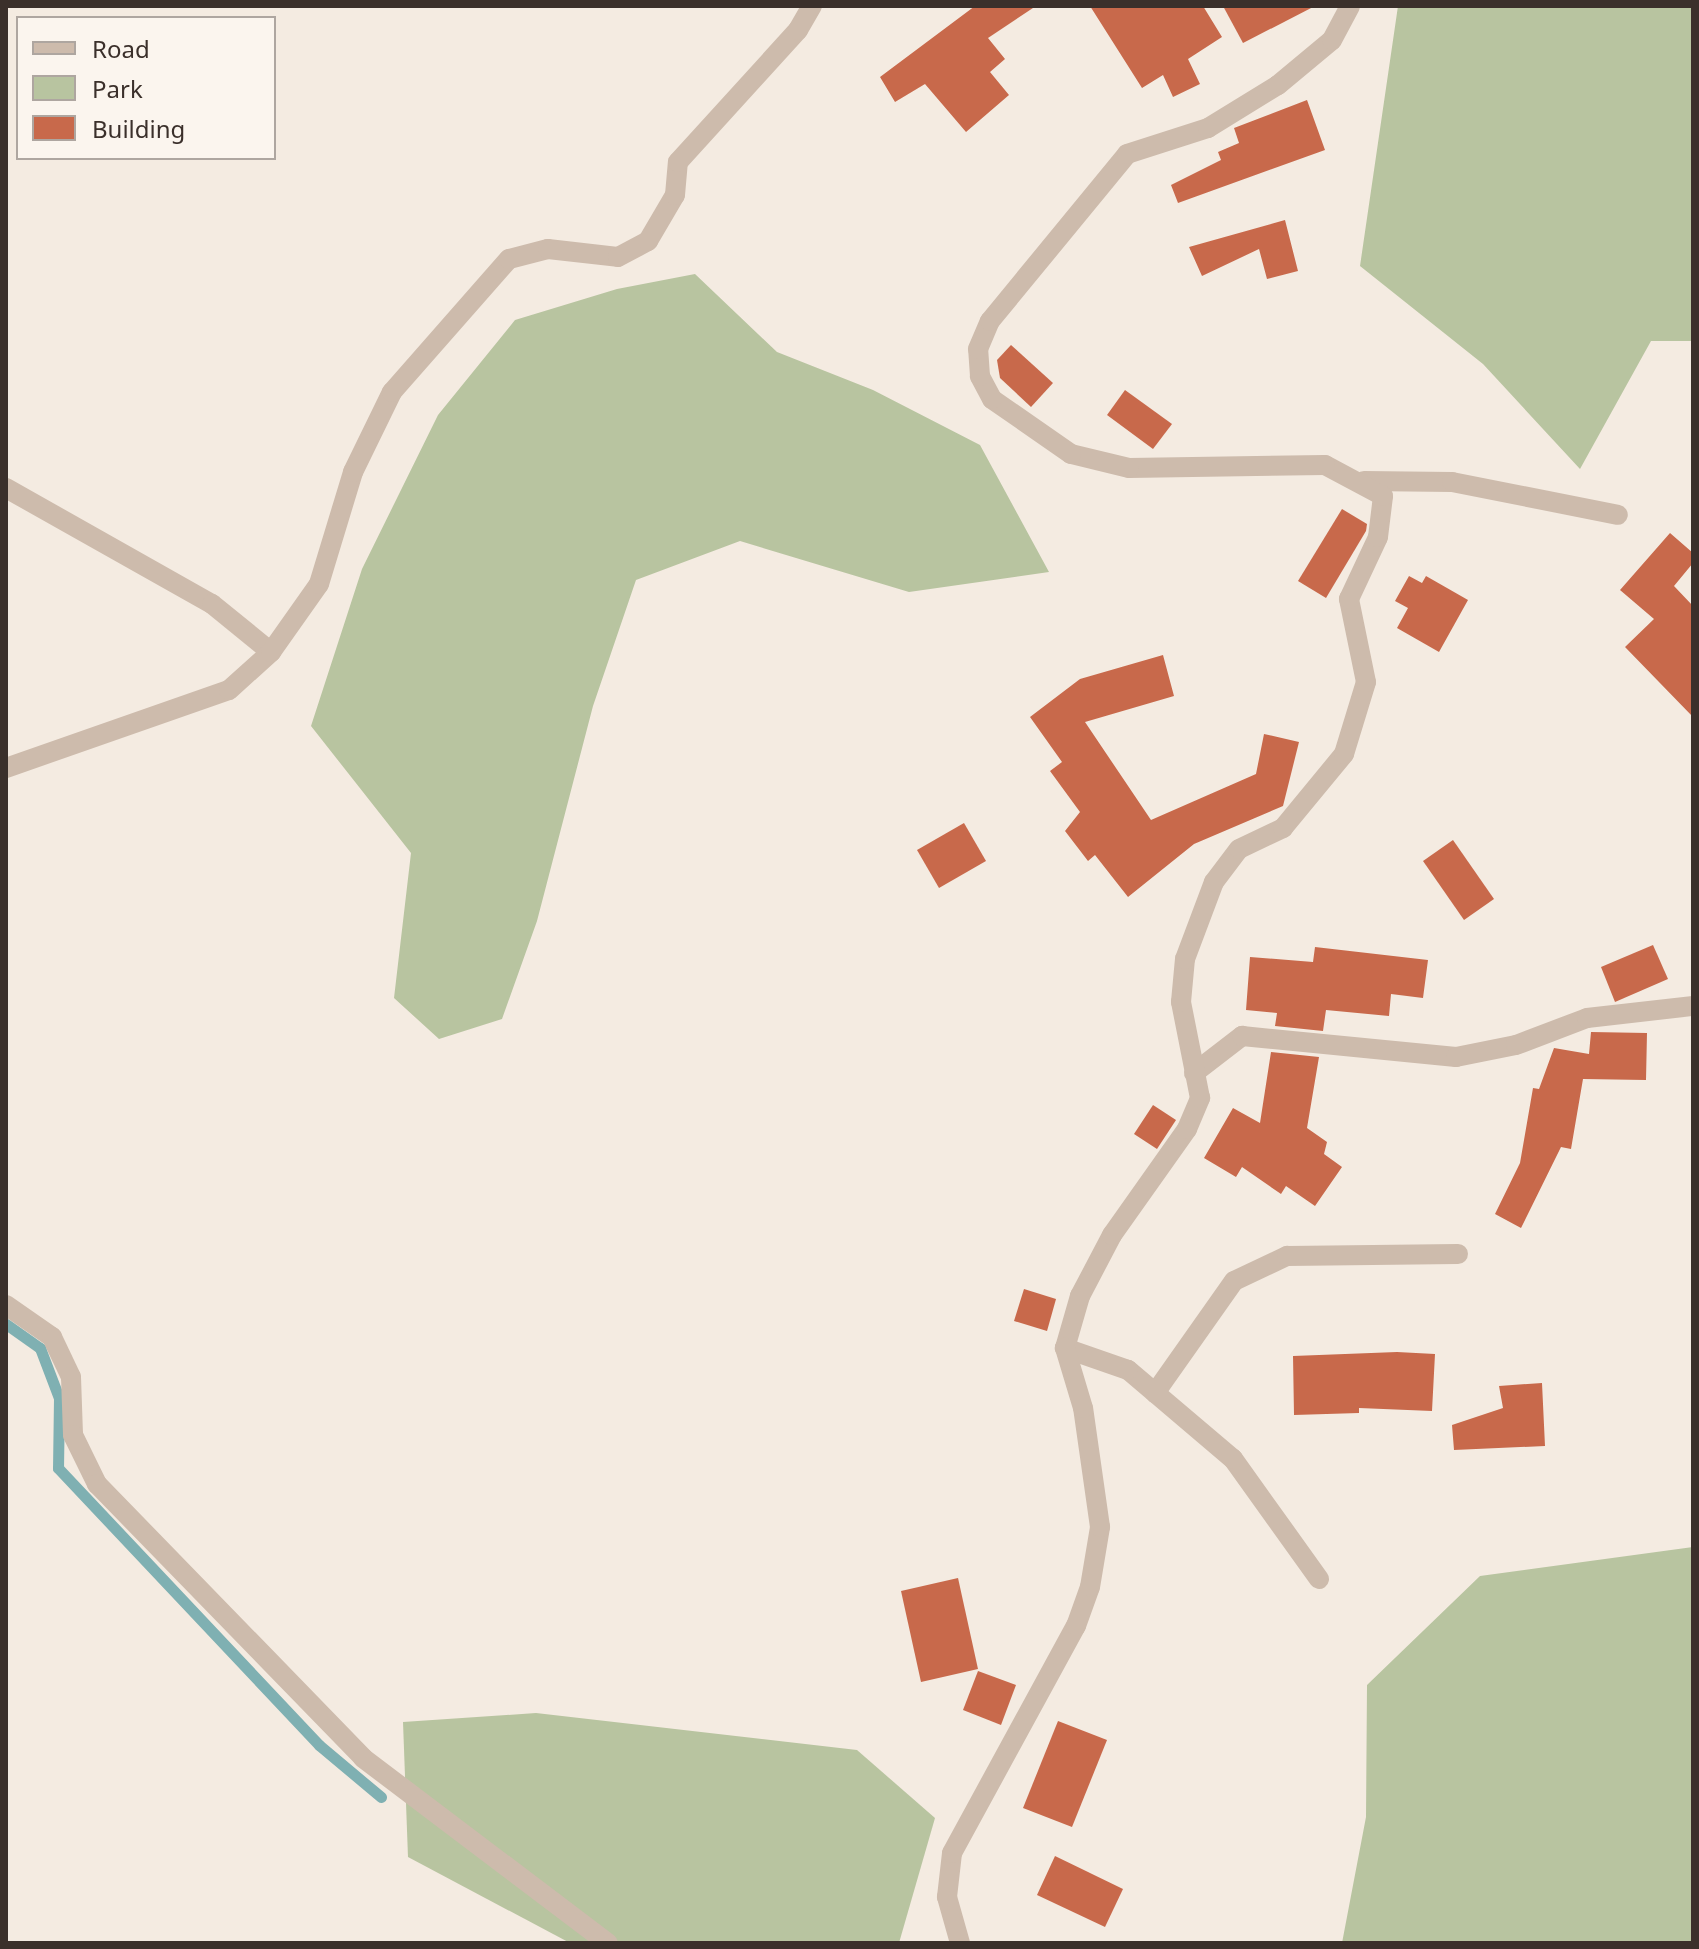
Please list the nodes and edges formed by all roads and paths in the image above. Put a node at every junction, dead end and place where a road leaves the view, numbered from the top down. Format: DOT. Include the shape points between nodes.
graph roads {
  1 [pos="812,6"];
  2 [pos="1350,6"];
  3 [pos="1364,481"];
  4 [pos="6,488"];
  5 [pos="1618,515"];
  6 [pos="271,652"];
  7 [pos="6,768"];
  8 [pos="1693,1006"];
  9 [pos="1194,1073"];
  10 [pos="1458,1254"];
  11 [pos="6,1305"];
  12 [pos="1065,1348"];
  13 [pos="1155,1393"];
  14 [pos="1319,1579"];
  15 [pos="608,1943"];
  16 [pos="960,1943"];
  1 -- 6 [label="street" via="798,30 678,162 675,195 648,241 618,257 548,249 509,259 392,392 353,472 319,584"];
  2 -- 3 [label="street" via="1332,40 1278,85 1208,128 1127,154 990,321 978,349 980,376 992,399 1071,454 1129,468 1325,465"];
  3 -- 5 [label="street" via="1452,482"];
  3 -- 9 [label="street" via="1383,496 1378,537 1349,599 1366,682 1344,754 1283,828 1239,849 1214,882 1185,959 1183,1028"];
  4 -- 6 [label="street" via="212,604"];
  6 -- 7 [label="street" via="229,690"];
  8 -- 9 [label="street" via="1587,1018 1516,1045 1456,1057 1242,1036"];
  9 -- 12 [label="street" via="1200,1098 1187,1129 1112,1235 1080,1296"];
  10 -- 13 [label="street" via="1287,1256 1234,1281"];
  11 -- 15 [label="street" via="52,1337 71,1377 73,1435 97,1484 363,1758"];
  12 -- 13 [label="street" via="1128,1370"];
  12 -- 16 [label="street" via="1083,1408 1100,1527 1090,1587 1076,1626 952,1853 947,1897"];
  13 -- 14 [label="street" via="1233,1459"];
}
